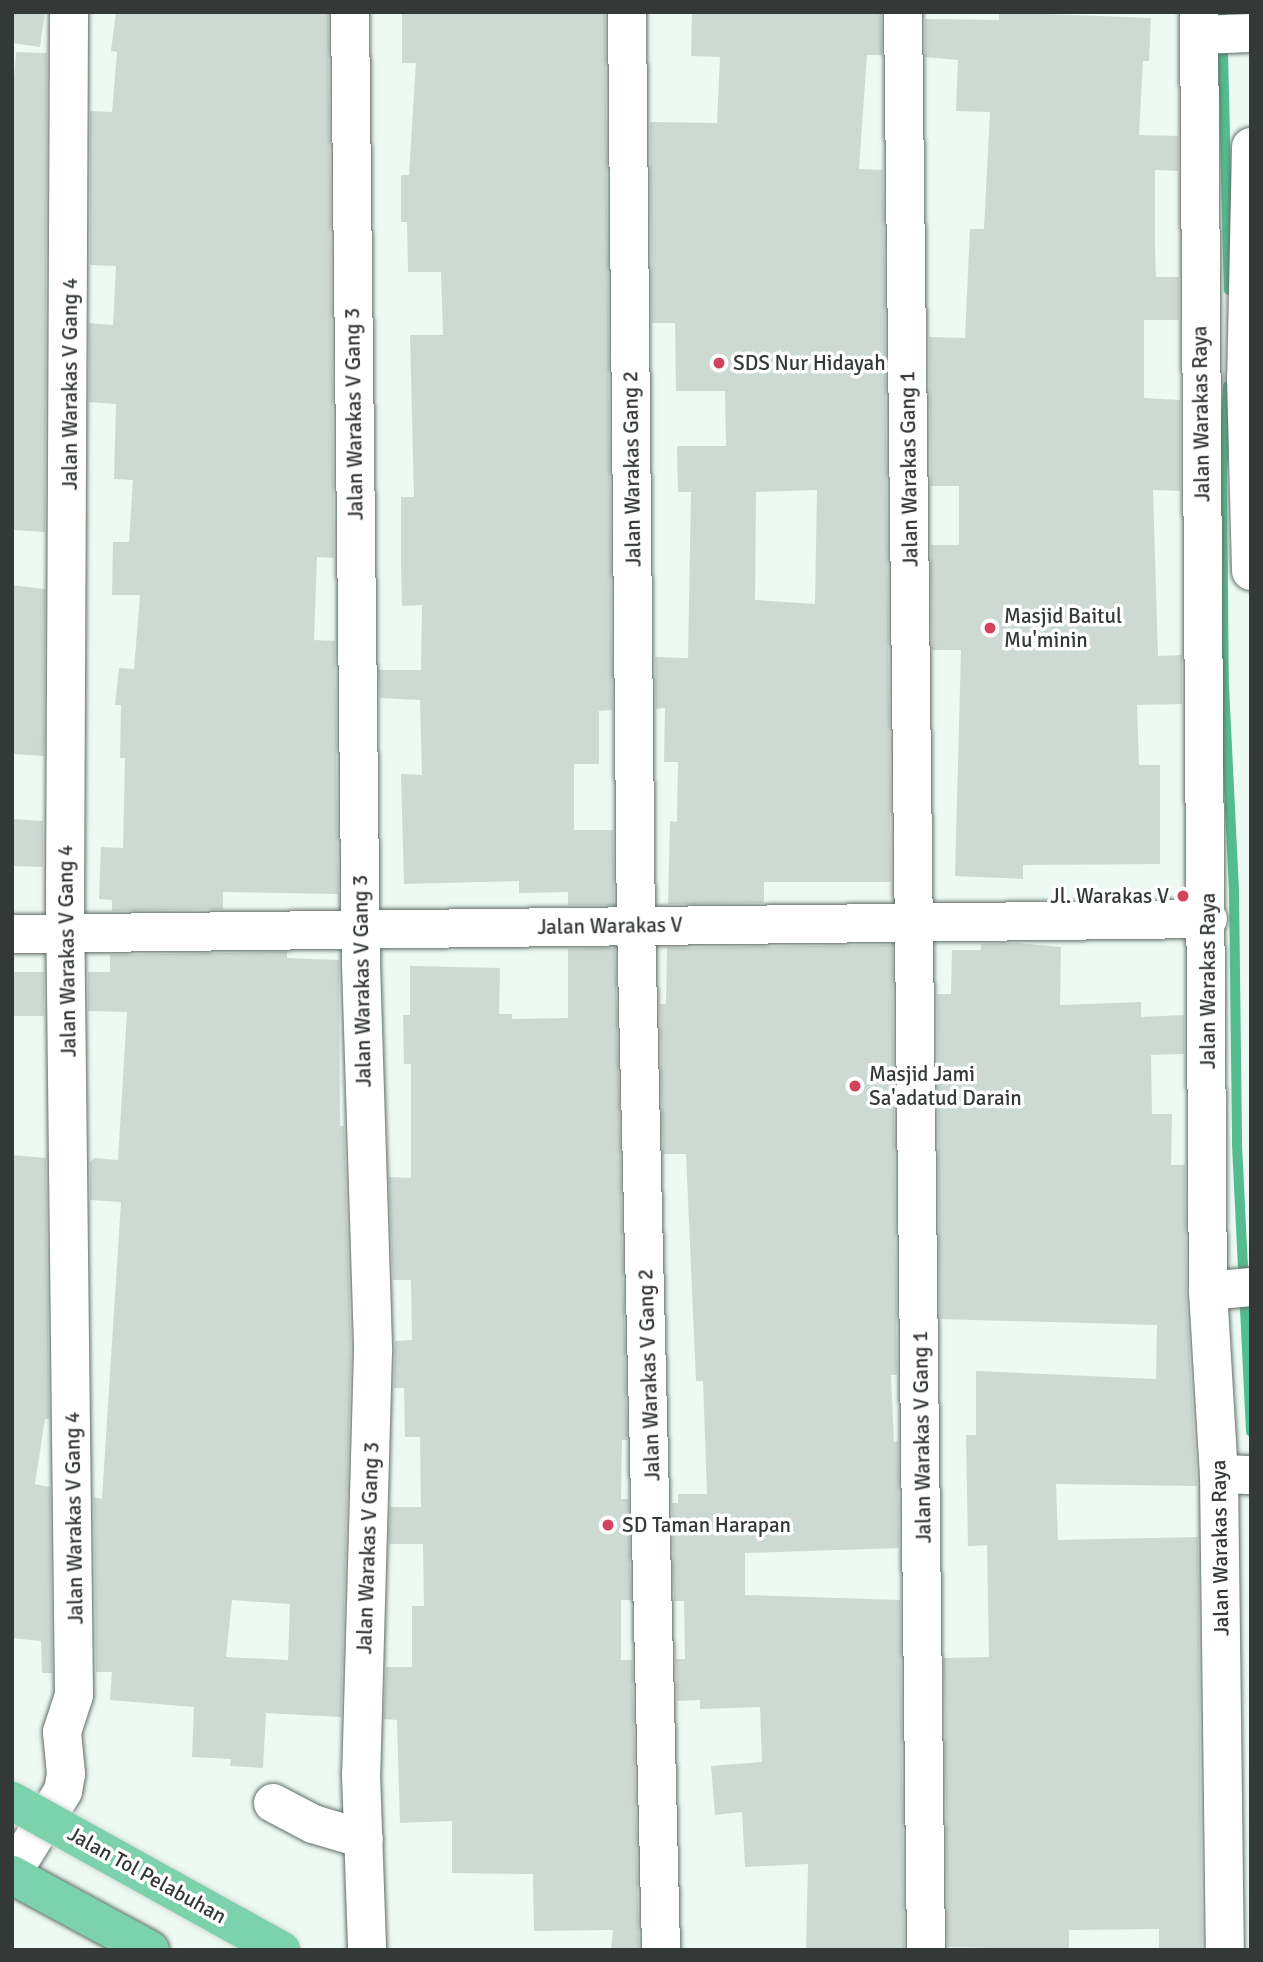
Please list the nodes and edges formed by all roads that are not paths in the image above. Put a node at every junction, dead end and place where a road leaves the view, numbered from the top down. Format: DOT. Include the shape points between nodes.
graph roads {
  1 [pos="69,12"];
  2 [pos="350,12"];
  3 [pos="626,12"];
  4 [pos="903,12"];
  5 [pos="1221,30"];
  6 [pos="1251,147"];
  7 [pos="1230,380"];
  8 [pos="1251,571"];
  9 [pos="1208,919"];
  10 [pos="636,925"];
  11 [pos="917,925"];
  12 [pos="362,929"];
  13 [pos="12,934"];
  14 [pos="66,934"];
  15 [pos="1228,1289"];
  16 [pos="1234,1474"];
  17 [pos="12,1801"];
  18 [pos="273,1804"];
  19 [pos="364,1839"];
  20 [pos="12,1874"];
  21 [pos="1238,1927"];
  22 [pos="150,1950"];
  23 [pos="281,1950"];
  24 [pos="367,1950"];
  25 [pos="661,1950"];
  26 [pos="926,1950"];
  1 -- 14 [label="street, Jalan Warakas V Gang 4"];
  2 -- 12 [label="street, Jalan Warakas V Gang 3"];
  3 -- 10 [label="street, Jalan Warakas Gang 2"];
  4 -- 11 [label="street, Jalan Warakas Gang 1"];
  5 -- 7 [label="street, Jalan Warakas Raya"];
  6 -- 7 [label="street"];
  7 -- 8 [label="street"];
  7 -- 9 [label="street, Jalan Warakas Raya"];
  9 -- 11 [label="street, Jalan Warakas V"];
  9 -- 15 [label="street, Jalan Warakas Raya"];
  10 -- 11 [label="street, Jalan Warakas V"];
  10 -- 12 [label="street, Jalan Warakas V"];
  10 -- 25 [label="street, Jalan Warakas V Gang 2"];
  11 -- 26 [label="street, Jalan Warakas V Gang 1"];
  12 -- 14 [label="street, Jalan Warakas V"];
  12 -- 19 [label="street, Jalan Warakas V Gang 3" via="373,1351 361,1774"];
  13 -- 14 [label="street, Jalan Warakas V"];
  14 -- 20 [label="street, Jalan Warakas V Gang 4" via="74,1695 62,1732 63,1791"];
  15 -- 16 [label="street, Jalan Warakas Raya"];
  16 -- 21 [label="street, Jalan Warakas Raya"];
  17 -- 23 [label="highway, Jalan Tol Pelabuhan, bridge"];
  18 -- 19 [label="street" via="313,1824"];
  19 -- 24 [label="street, Jalan Warakas V Gang 3"];
  20 -- 22 [label="highway"];
}
